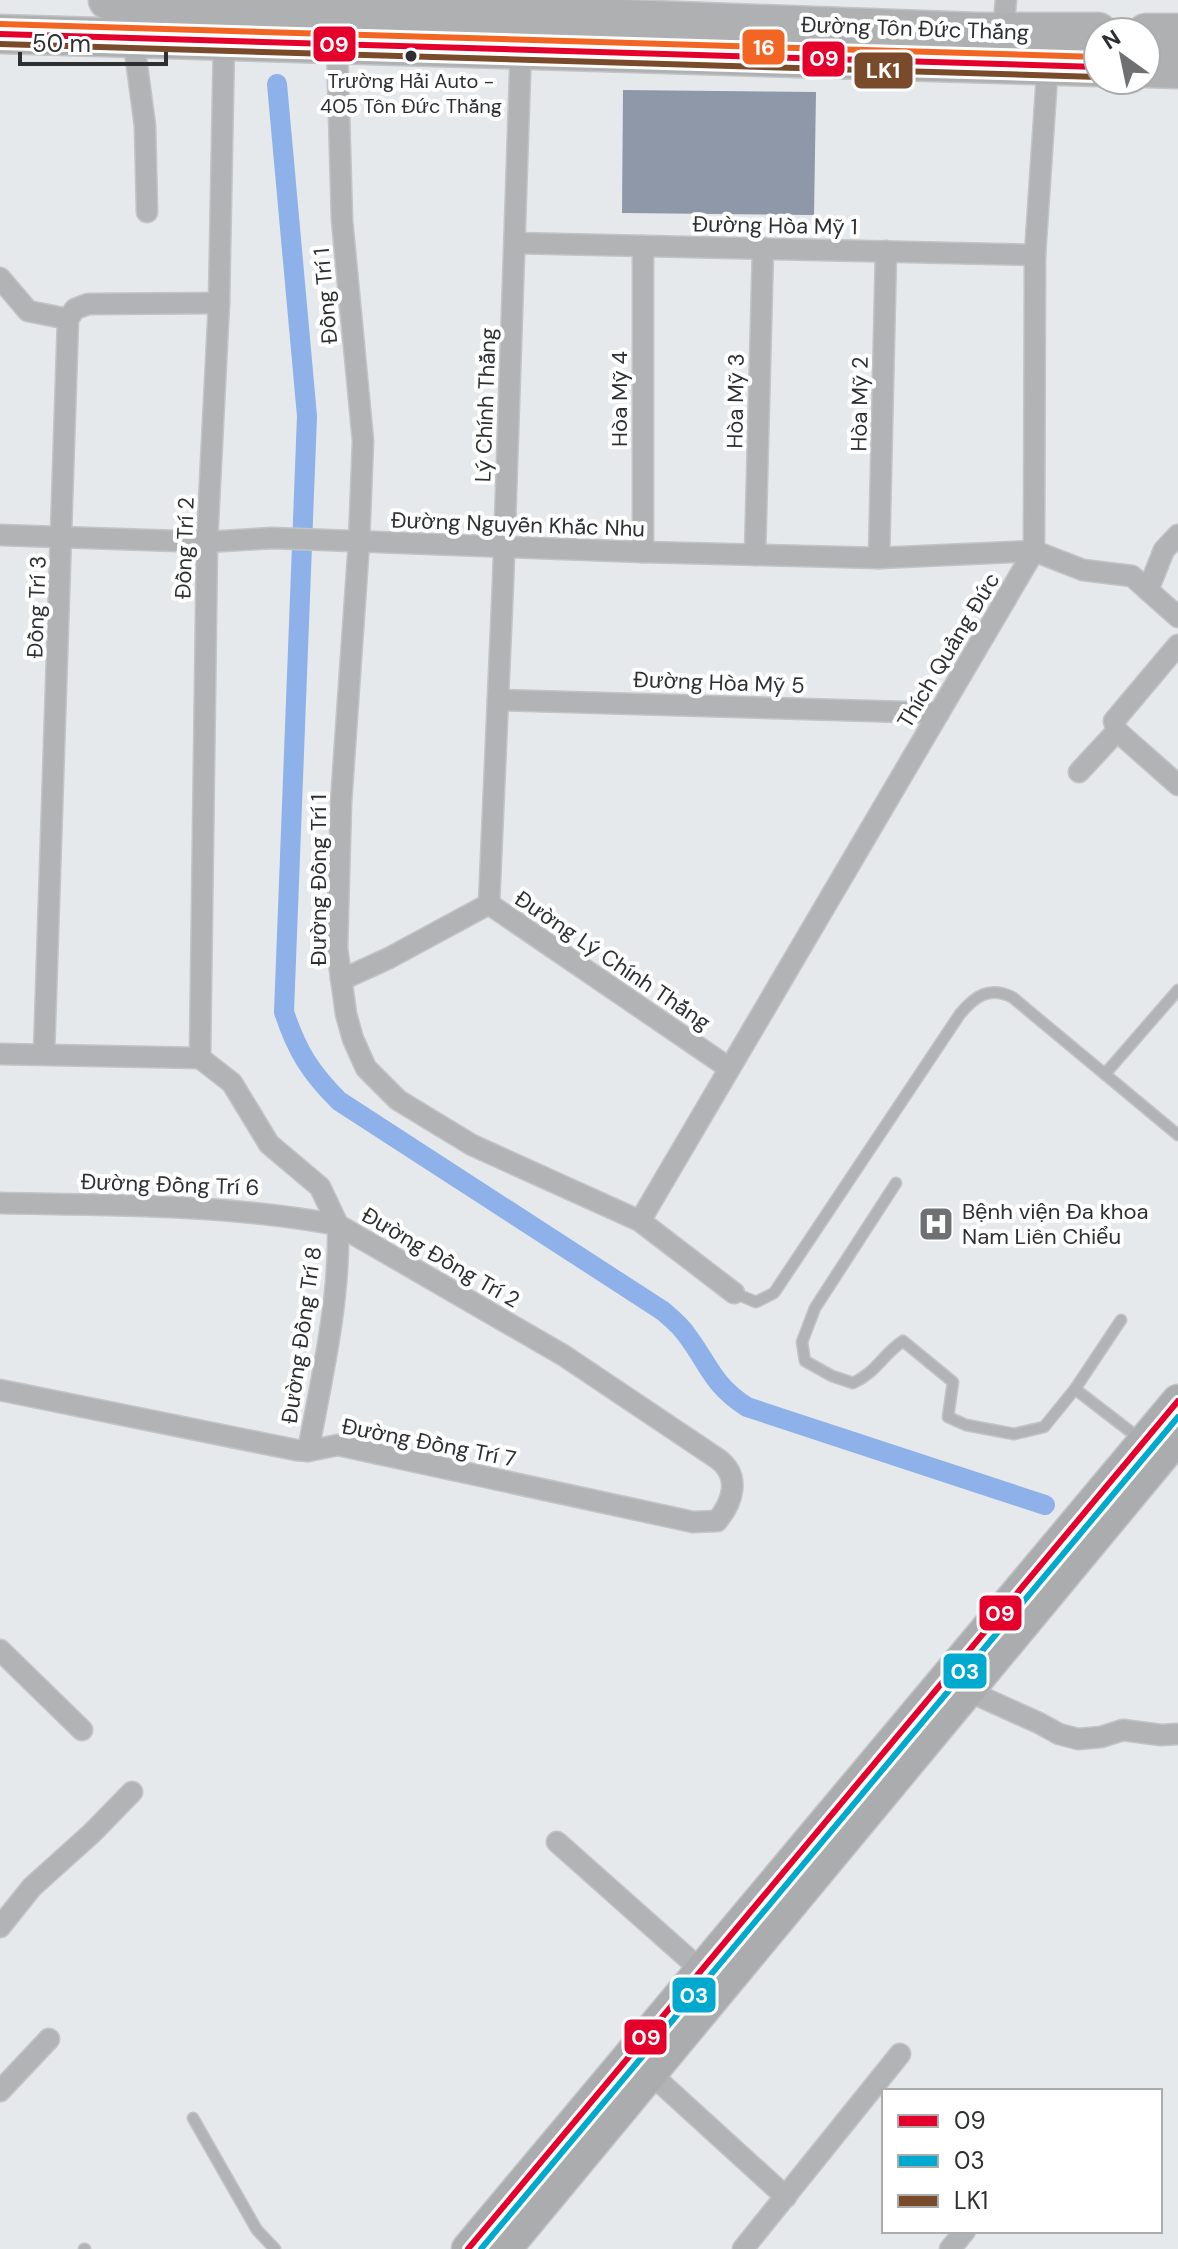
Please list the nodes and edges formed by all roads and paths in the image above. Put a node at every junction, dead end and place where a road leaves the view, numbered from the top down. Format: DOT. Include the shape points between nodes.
graph roads {
  1 [pos="108,0"];
  2 [pos="344,3"];
  3 [pos="1005,16"];
  4 [pos="521,22"];
  5 [pos="0,34"];
  6 [pos="133,36"];
  7 [pos="1082,37"];
  8 [pos="224,41"];
  9 [pos="337,45"];
  10 [pos="1048,49"];
  11 [pos="1082,61"];
  12 [pos="147,212"];
  13 [pos="515,243"];
  14 [pos="643,246"];
  15 [pos="763,248"];
  16 [pos="886,251"];
  17 [pos="1035,255"];
  18 [pos="4,291"];
  19 [pos="219,303"];
  20 [pos="68,319"];
  21 [pos="0,535"];
  22 [pos="1178,535"];
  23 [pos="63,538"];
  24 [pos="207,542"];
  25 [pos="349,542"];
  26 [pos="504,548"];
  27 [pos="1034,551"];
  28 [pos="643,552"];
  29 [pos="755,555"];
  30 [pos="879,558"];
  31 [pos="1148,590"];
  32 [pos="1178,617"];
  33 [pos="1178,645"];
  34 [pos="498,700"];
  35 [pos="939,713"];
  36 [pos="1117,731"];
  37 [pos="1079,772"];
  38 [pos="1178,785"];
  39 [pos="489,904"];
  40 [pos="341,980"];
  41 [pos="1178,990"];
  42 [pos="0,1054"];
  43 [pos="44,1054"];
  44 [pos="200,1058"];
  45 [pos="729,1068"];
  46 [pos="1105,1074"];
  47 [pos="1178,1135"];
  48 [pos="896,1183"];
  49 [pos="0,1203"];
  50 [pos="640,1221"];
  51 [pos="338,1225"];
  52 [pos="734,1293"];
  53 [pos="1121,1320"];
  54 [pos="1075,1389"];
  55 [pos="0,1390"];
  56 [pos="1178,1401"];
  57 [pos="1160,1440"];
  58 [pos="705,1450"];
  59 [pos="308,1451"];
  60 [pos="0,1650"];
  61 [pos="968,1691"];
  62 [pos="82,1730"];
  63 [pos="1178,1734"];
  64 [pos="132,1792"];
  65 [pos="557,1842"];
  66 [pos="0,1927"];
  67 [pos="701,1970"];
  68 [pos="49,2039"];
  69 [pos="900,2054"];
  70 [pos="651,2074"];
  71 [pos="0,2091"];
  72 [pos="193,2118"];
  73 [pos="786,2197"];
  74 [pos="963,2233"];
  75 [pos="275,2249"];
  76 [pos="468,2249"];
  77 [pos="505,2249"];
  78 [pos="743,2249"];
  79 [pos="950,2249"];
  1 -- 2 [label="highway, Đường Tôn Đức Thắng"];
  2 -- 4 [label="highway, Đường Tôn Đức Thắng"];
  3 -- 4 [label="highway, Đường Tôn Đức Thắng" via="692,15"];
  3 -- 10 [label="highway, Đường Tôn Đức Thắng"];
  4 -- 9 [label="highway, Đường Tôn Đức Thắng"];
  4 -- 10 [label="highway, Đường Tôn Đức Thắng"];
  4 -- 13 [label="street, Lý Chính Thắng"];
  5 -- 6 [label="highway, Đường Tôn Đức Thắng"];
  6 -- 8 [label="highway, Đường Tôn Đức Thắng"];
  6 -- 12 [label="street" via="145,126"];
  7 -- 10 [label="highway, Đường Tôn Đức Thắng"];
  8 -- 9 [label="highway, Đường Tôn Đức Thắng"];
  8 -- 19 [label="street, Đồng Trí 2"];
  9 -- 25 [label="street, Đồng Trí 1" via="342,220 363,441"];
  10 -- 11 [label="highway, Đường Tôn Đức Thắng"];
  10 -- 17 [label="street"];
  13 -- 14 [label="street, Đường Hòa Mỹ 1"];
  13 -- 26 [label="street, Lý Chính Thắng"];
  14 -- 15 [label="street, Đường Hòa Mỹ 1"];
  14 -- 28 [label="street, Hòa Mỹ 4"];
  15 -- 16 [label="street, Đường Hòa Mỹ 1"];
  15 -- 29 [label="street, Hòa Mỹ 3"];
  16 -- 17 [label="street, Đường Hòa Mỹ 1"];
  16 -- 30 [label="street, Hòa Mỹ 2"];
  17 -- 27 [label="street"];
  18 -- 20 [label="street" via="28,311"];
  19 -- 20 [label="street" via="88,304"];
  19 -- 24 [label="street, Đồng Trí 2"];
  20 -- 23 [label="street, Đồng Trí 3"];
  21 -- 23 [label="street, Đường Nguyễn Khắc Nhu"];
  22 -- 31 [label="street" via="1164,550"];
  23 -- 24 [label="street, Đường Nguyễn Khắc Nhu"];
  23 -- 43 [label="street, Đồng Trí 3"];
  24 -- 25 [label="street, Đường Nguyễn Khắc Nhu"];
  24 -- 44 [label="street, Đồng Trí 2"];
  25 -- 26 [label="street, Đường Nguyễn Khắc Nhu"];
  25 -- 40 [label="street, Đường Đồng Trí 1" via="337,948"];
  26 -- 28 [label="street, Đường Nguyễn Khắc Nhu"];
  26 -- 34 [label="street, Lý Chính Thắng"];
  27 -- 30 [label="street, Đường Nguyễn Khắc Nhu"];
  27 -- 31 [label="street" via="1083,570 1132,576"];
  27 -- 35 [label="street, Thích Quảng Đức"];
  28 -- 29 [label="street, Đường Nguyễn Khắc Nhu"];
  29 -- 30 [label="street, Đường Nguyễn Khắc Nhu"];
  31 -- 32 [label="street"];
  33 -- 36 [label="street" via="1114,721"];
  34 -- 35 [label="street, Đường Hòa Mỹ 5"];
  34 -- 39 [label="street, Lý Chính Thắng"];
  35 -- 45 [label="street, Thích Quảng Đức"];
  36 -- 37 [label="street"];
  36 -- 38 [label="street"];
  39 -- 40 [label="street, Đường Lý Chính Thắng"];
  39 -- 45 [label="street, Đường Lý Chính Thắng"];
  40 -- 50 [label="street, Đường Đồng Trí 1" via="353,1039 366,1068 398,1100 472,1145"];
  41 -- 46 [label="lane"];
  42 -- 43 [label="street"];
  43 -- 44 [label="street"];
  44 -- 51 [label="street, Đường Đồng Trí 2" via="232,1083 269,1144 320,1187"];
  45 -- 50 [label="street, Thích Quảng Đức"];
  46 -- 47 [label="lane"];
  46 -- 52 [label="lane" via="1012,997 994,992 977,996 774,1293 756,1302"];
  48 -- 54 [label="lane" via="815,1308 802,1342 805,1361 853,1383 879,1367 903,1341 953,1382 948,1417 1014,1434 1044,1427"];
  49 -- 51 [label="street, Đường Đồng Trí 6" via="198,1207"];
  50 -- 52 [label="street, Đường Đồng Trí 1"];
  51 -- 58 [label="street, Đường Đồng Trí 2" via="563,1355"];
  51 -- 59 [label="street, Đường Đồng Trí 8" via="325,1360"];
  53 -- 54 [label="lane"];
  54 -- 57 [label="lane"];
  55 -- 59 [label="street, Đường Đồng Trí 7"];
  56 -- 57 [label="main road"];
  57 -- 61 [label="main road"];
  57 -- 67 [label="main road"];
  58 -- 59 [label="street, Đường Đồng Trí 7" via="728,1466 731,1477 731,1498 717,1521 693,1522 338,1445"];
  60 -- 62 [label="street"];
  61 -- 63 [label="street" via="1078,1739 1123,1730"];
  61 -- 70 [label="main road"];
  64 -- 66 [label="street" via="32,1887"];
  65 -- 67 [label="street"];
  67 -- 76 [label="main road"];
  68 -- 71 [label="street"];
  69 -- 73 [label="street"];
  70 -- 73 [label="street"];
  70 -- 77 [label="main road"];
  72 -- 75 [label="lane" via="257,2230"];
  73 -- 78 [label="street"];
  74 -- 79 [label="street"];
}
